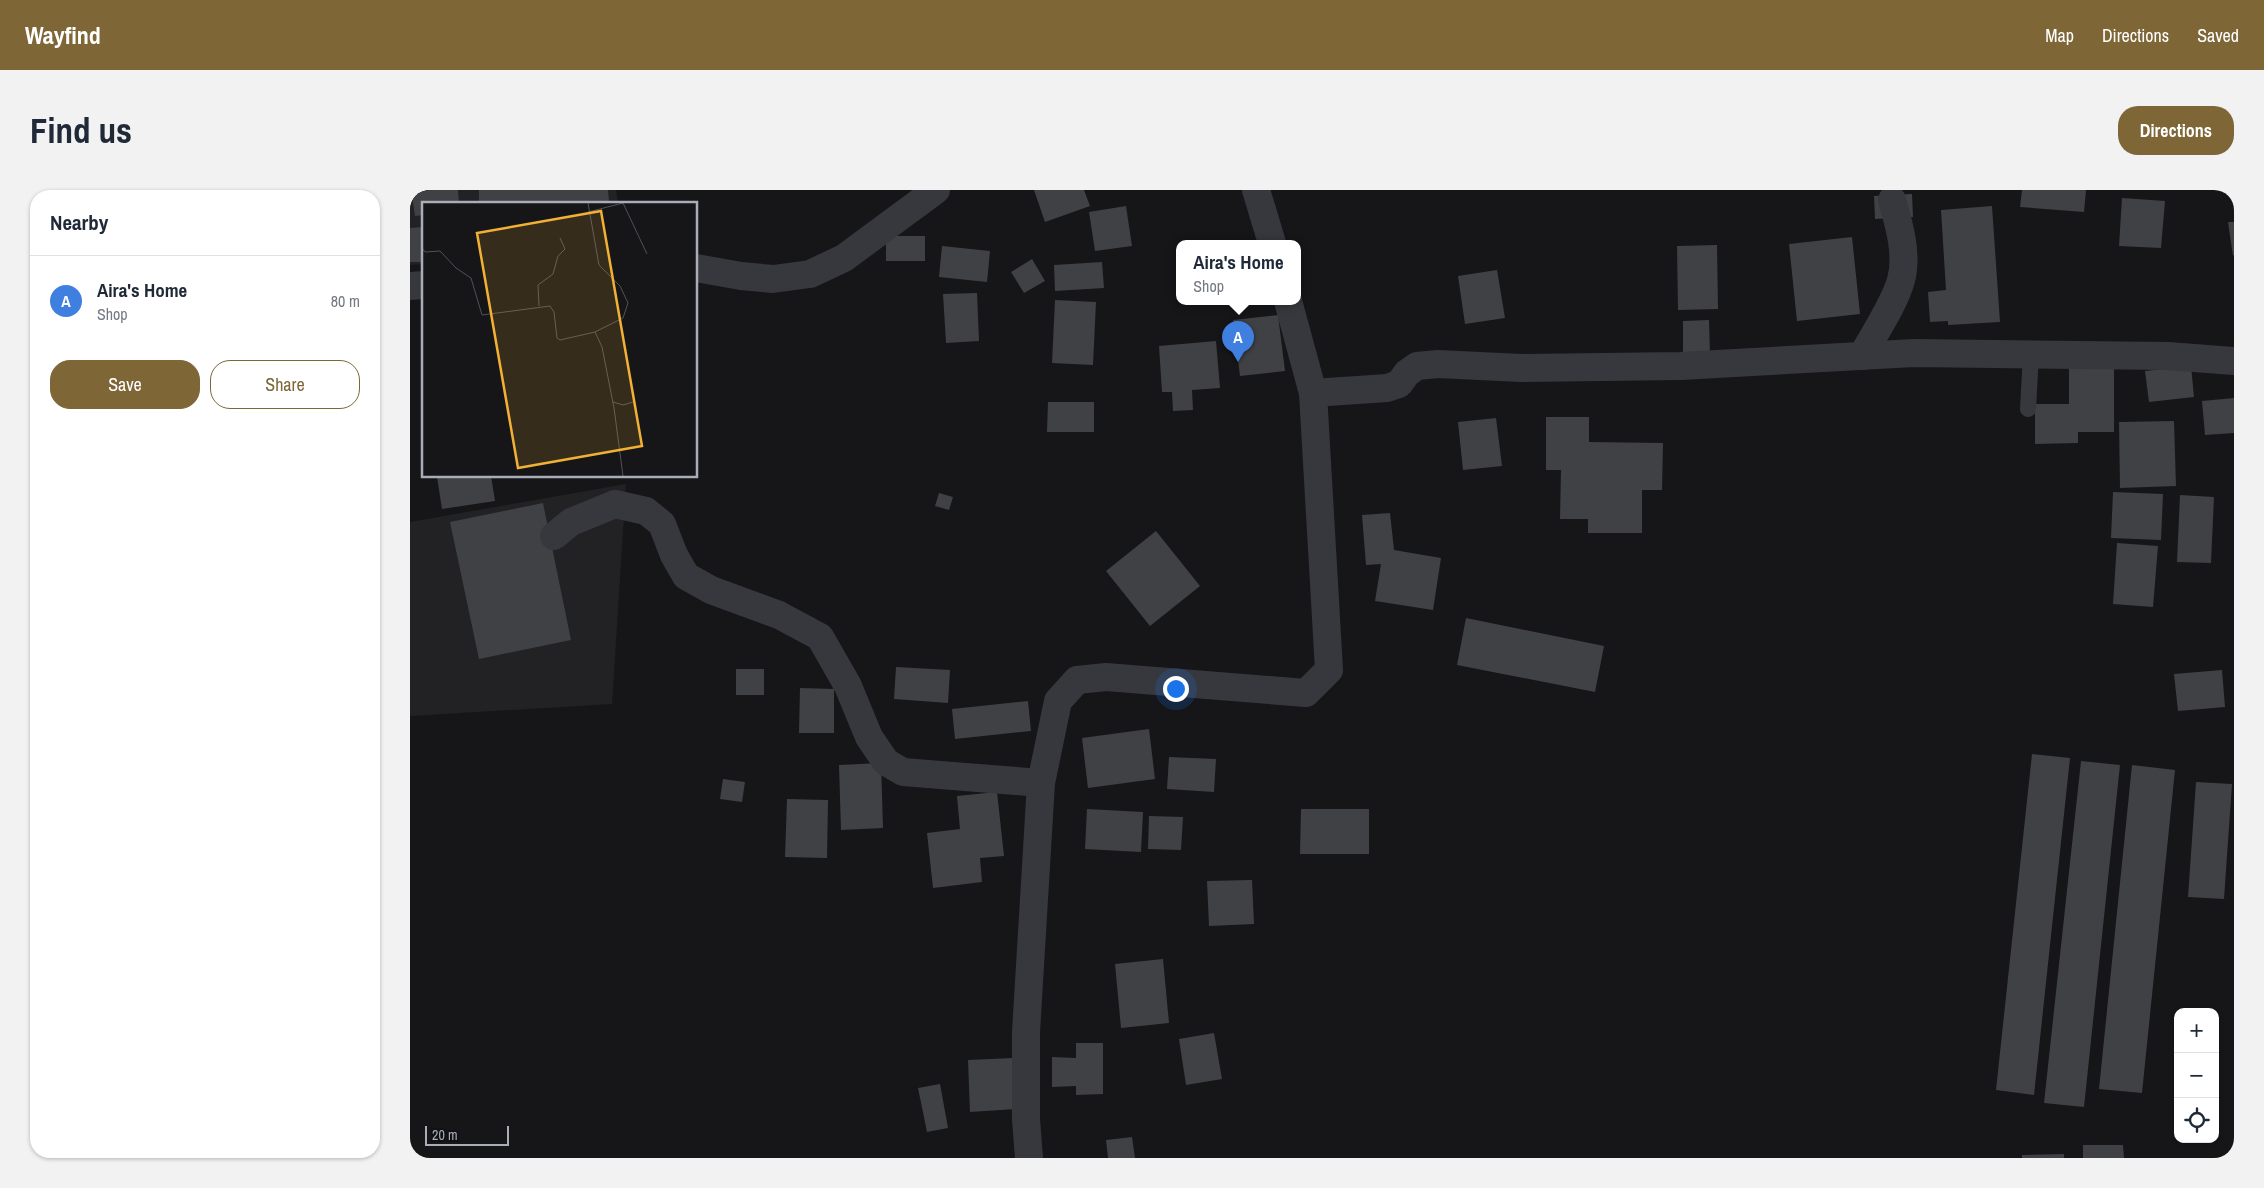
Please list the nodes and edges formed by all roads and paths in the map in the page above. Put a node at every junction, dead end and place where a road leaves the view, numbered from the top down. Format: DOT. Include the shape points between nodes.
graph roads {
  1 [pos="936,190"];
  2 [pos="1256,190"];
  3 [pos="1892,200"];
  4 [pos="1271,240"];
  5 [pos="698,268"];
  6 [pos="1289,305"];
  7 [pos="2031,353"];
  8 [pos="1862,356"];
  9 [pos="2234,361"];
  10 [pos="1313,393"];
  11 [pos="2028,410"];
  12 [pos="554,536"];
  13 [pos="1041,783"];
  14 [pos="1029,1158"];
  1 -- 5 [label="street" via="844,258 810,274 773,279"];
  2 -- 4 [label="street"];
  3 -- 8 [label="street" via="1903,254 1902,279"];
  6 -- 10 [label="street"];
  7 -- 8 [label="street"];
  7 -- 9 [label="street"];
  7 -- 11 [label="lane"];
  8 -- 10 [label="street" via="1681,366 1521,368 1438,364 1416,366 1399,384 1387,388"];
  10 -- 13 [label="street" via="1329,670 1306,693 1106,676 1077,680 1058,702"];
  12 -- 13 [label="street" via="571,522 615,504 646,511 662,524 686,576 711,590 779,615 820,637 848,686 869,738 886,762 903,772"];
  13 -- 14 [label="street" via="1026,1032"];
}
